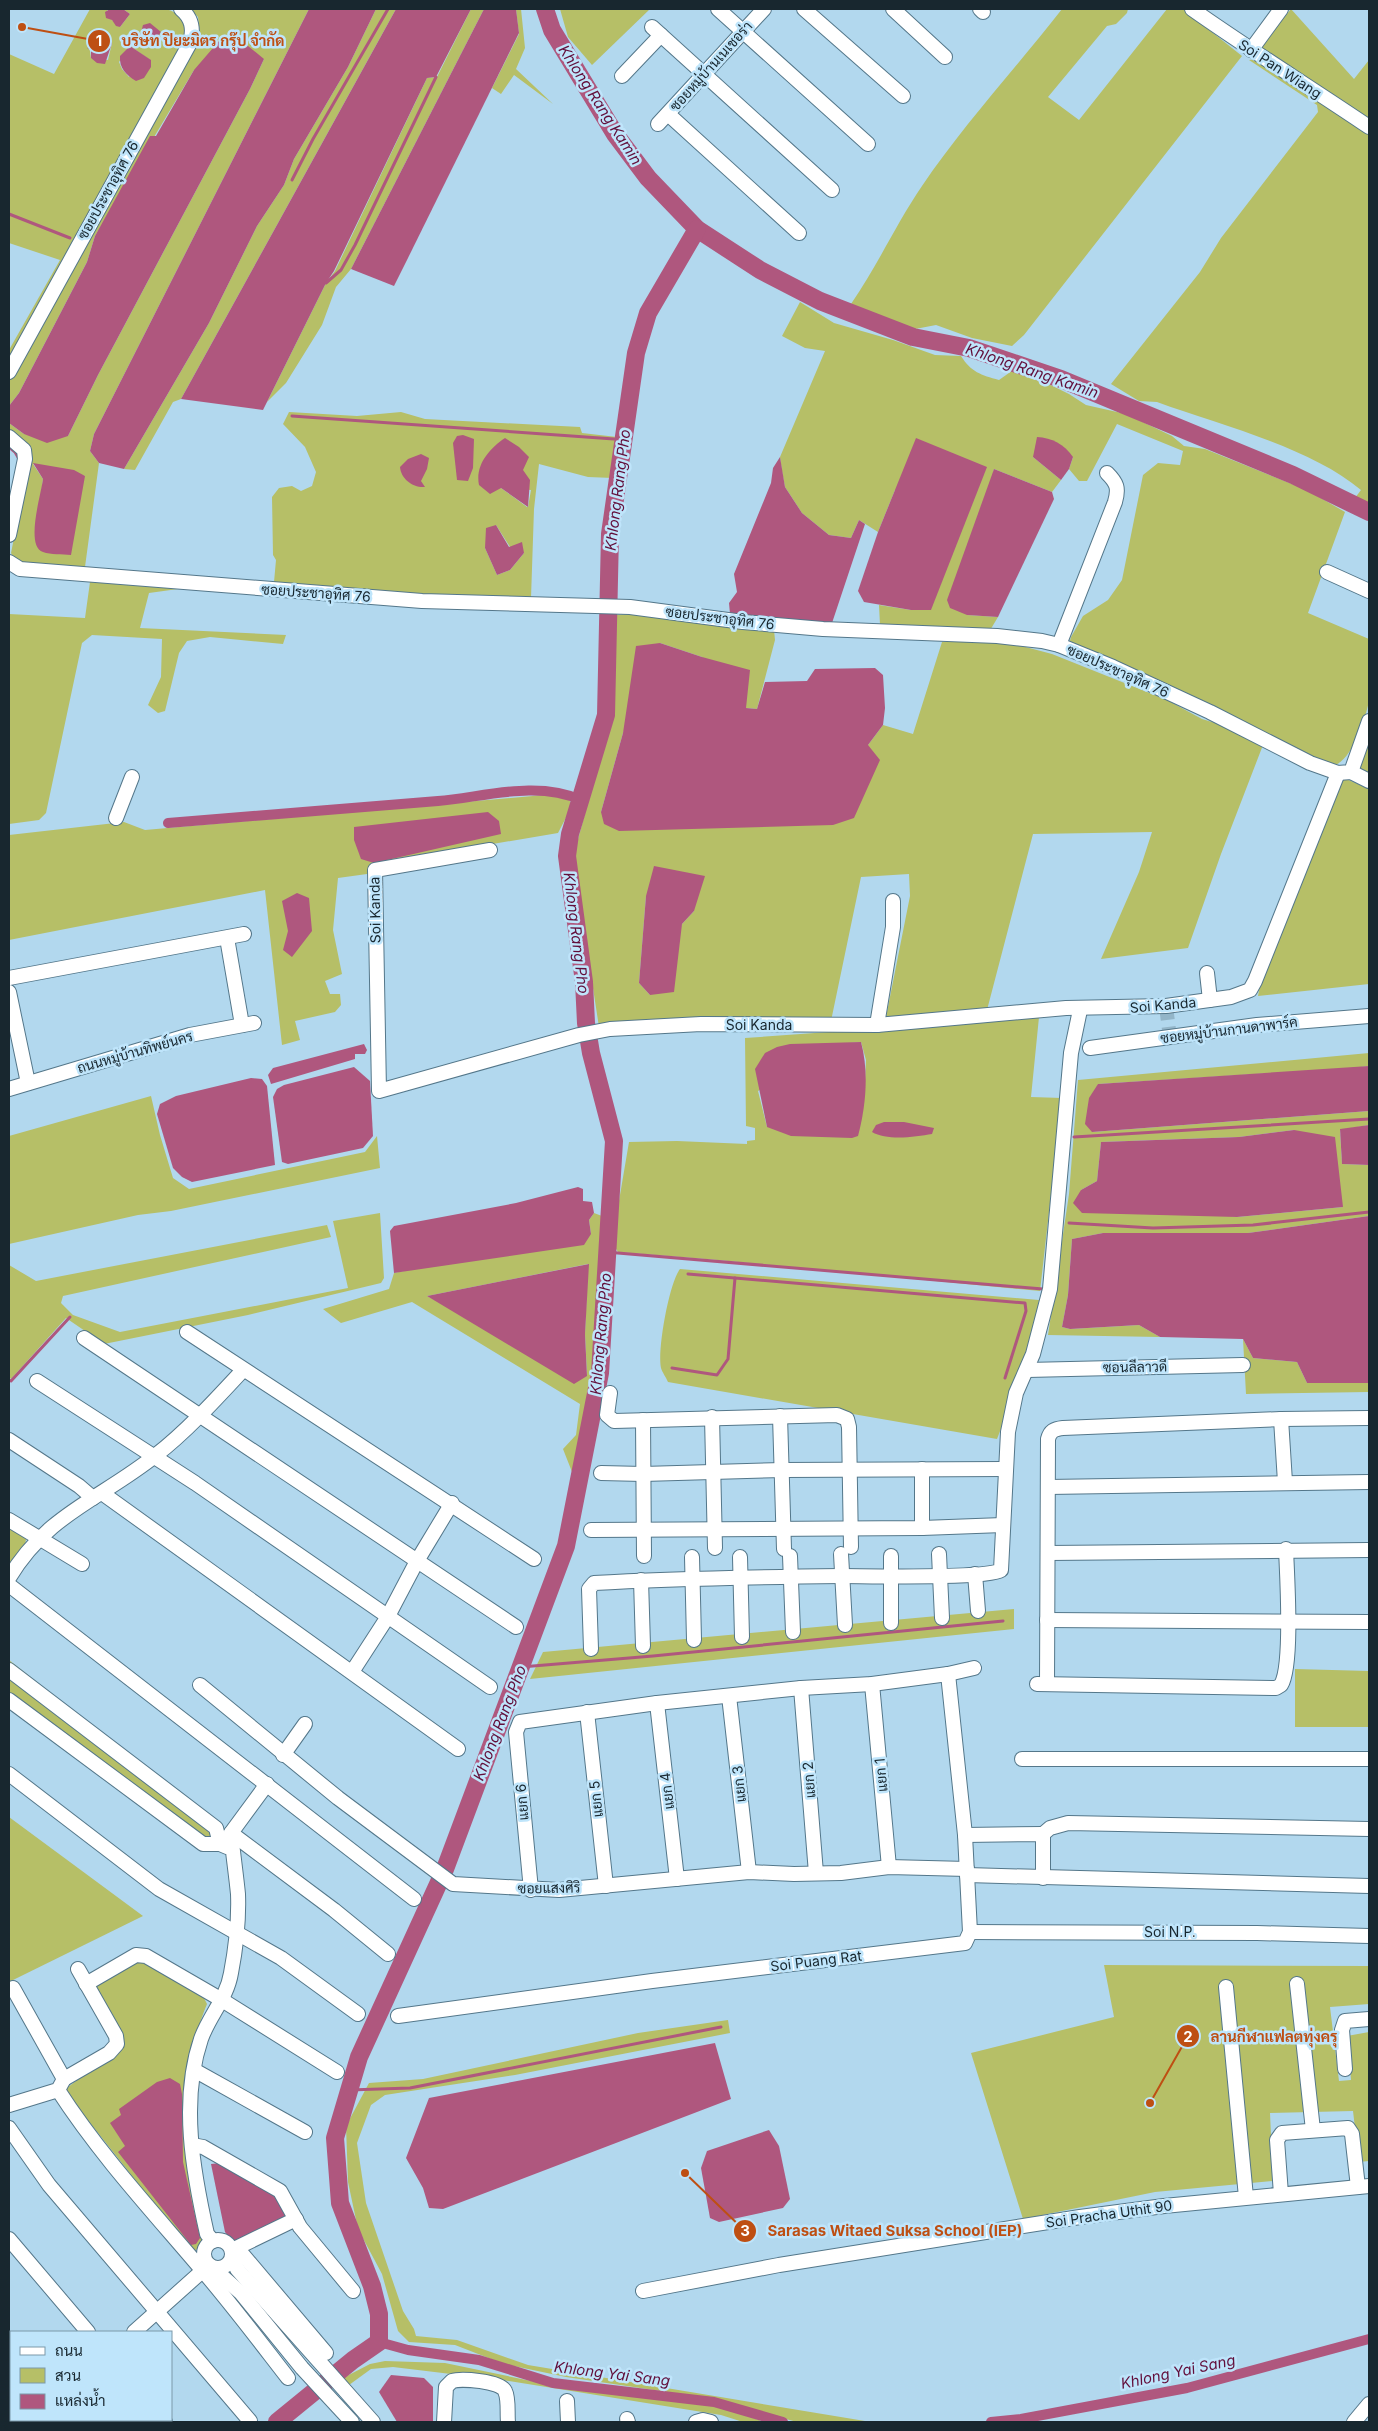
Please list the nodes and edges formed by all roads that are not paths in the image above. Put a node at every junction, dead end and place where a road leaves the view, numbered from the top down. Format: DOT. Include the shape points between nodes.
graph roads {
  1 [pos="181,9"];
  2 [pos="718,9"];
  3 [pos="764,9"];
  4 [pos="804,9"];
  5 [pos="893,9"];
  6 [pos="1192,9"];
  7 [pos="1280,9"];
  8 [pos="743,32"];
  9 [pos="1251,50"];
  10 [pos="946,57"];
  11 [pos="704,74"];
  12 [pos="622,76"];
  13 [pos="903,96"];
  14 [pos="1369,127"];
  15 [pos="868,144"];
  16 [pos="832,190"];
  17 [pos="799,233"];
  18 [pos="9,372"];
  19 [pos="9,437"];
  20 [pos="1107,473"];
  21 [pos="9,535"];
  22 [pos="9,562"];
  23 [pos="1327,572"];
  24 [pos="1369,591"];
  25 [pos="1059,645"];
  26 [pos="1369,720"];
  27 [pos="1344,772"];
  28 [pos="132,777"];
  29 [pos="1369,781"];
  30 [pos="116,818"];
  31 [pos="490,850"];
  32 [pos="893,901"];
  33 [pos="244,934"];
  34 [pos="227,938"];
  35 [pos="1206,973"];
  36 [pos="9,978"];
  37 [pos="9,992"];
  38 [pos="1210,1000"];
  39 [pos="1080,1010"];
  40 [pos="1369,1016"];
  41 [pos="877,1025"];
  42 [pos="1090,1048"];
  43 [pos="28,1083"];
  44 [pos="9,1089"];
  45 [pos="187,1332"];
  46 [pos="84,1338"];
  47 [pos="1243,1365"];
  48 [pos="243,1370"];
  49 [pos="1027,1370"];
  50 [pos="37,1381"];
  51 [pos="610,1393"];
  52 [pos="200,1414"];
  53 [pos="780,1416"];
  54 [pos="712,1418"];
  55 [pos="1369,1418"];
  56 [pos="1281,1419"];
  57 [pos="643,1420"];
  58 [pos="9,1440"];
  59 [pos="154,1457"];
  60 [pos="1005,1469"];
  61 [pos="783,1470"];
  62 [pos="850,1470"];
  63 [pos="922,1470"];
  64 [pos="601,1473"];
  65 [pos="714,1473"];
  66 [pos="643,1474"];
  67 [pos="1286,1482"];
  68 [pos="1369,1482"];
  69 [pos="1048,1487"];
  70 [pos="97,1496"];
  71 [pos="452,1503"];
  72 [pos="9,1520"];
  73 [pos="1003,1525"];
  74 [pos="784,1528"];
  75 [pos="852,1528"];
  76 [pos="922,1528"];
  77 [pos="591,1530"];
  78 [pos="714,1530"];
  79 [pos="644,1531"];
  80 [pos="38,1538"];
  81 [pos="715,1548"];
  82 [pos="1286,1549"];
  83 [pos="1369,1550"];
  84 [pos="1048,1553"];
  85 [pos="939,1554"];
  86 [pos="644,1556"];
  87 [pos="891,1556"];
  88 [pos="740,1557"];
  89 [pos="692,1558"];
  90 [pos="534,1559"];
  91 [pos="416,1561"];
  92 [pos="82,1564"];
  93 [pos="976,1574"];
  94 [pos="939,1575"];
  95 [pos="841,1576"];
  96 [pos="890,1576"];
  97 [pos="9,1578"];
  98 [pos="693,1578"];
  99 [pos="740,1578"];
  100 [pos="791,1578"];
  101 [pos="641,1580"];
  102 [pos="9,1584"];
  103 [pos="978,1611"];
  104 [pos="387,1618"];
  105 [pos="942,1618"];
  106 [pos="1047,1620"];
  107 [pos="1288,1620"];
  108 [pos="1369,1622"];
  109 [pos="891,1623"];
  110 [pos="844,1625"];
  111 [pos="516,1627"];
  112 [pos="793,1632"];
  113 [pos="742,1637"];
  114 [pos="694,1640"];
  115 [pos="643,1646"];
  116 [pos="591,1649"];
  117 [pos="974,1668"];
  118 [pos="9,1670"];
  119 [pos="352,1672"];
  120 [pos="948,1674"];
  121 [pos="872,1684"];
  122 [pos="200,1685"];
  123 [pos="490,1687"];
  124 [pos="801,1688"];
  125 [pos="729,1696"];
  126 [pos="9,1700"];
  127 [pos="657,1703"];
  128 [pos="587,1712"];
  129 [pos="305,1724"];
  130 [pos="458,1749"];
  131 [pos="283,1755"];
  132 [pos="1022,1759"];
  133 [pos="1369,1759"];
  134 [pos="9,1774"];
  135 [pos="267,1784"];
  136 [pos="1369,1829"];
  137 [pos="232,1833"];
  138 [pos="1043,1834"];
  139 [pos="965,1835"];
  140 [pos="226,1847"];
  141 [pos="890,1867"];
  142 [pos="749,1872"];
  143 [pos="967,1872"];
  144 [pos="816,1873"];
  145 [pos="1043,1878"];
  146 [pos="677,1880"];
  147 [pos="606,1886"];
  148 [pos="1369,1886"];
  149 [pos="531,1890"];
  150 [pos="414,1899"];
  151 [pos="238,1932"];
  152 [pos="970,1932"];
  153 [pos="1369,1936"];
  154 [pos="388,1954"];
  155 [pos="78,1969"];
  156 [pos="86,1984"];
  157 [pos="1297,1984"];
  158 [pos="1226,1987"];
  159 [pos="13,1988"];
  160 [pos="222,2000"];
  161 [pos="358,2014"];
  162 [pos="398,2016"];
  163 [pos="1369,2019"];
  164 [pos="1345,2069"];
  165 [pos="194,2070"];
  166 [pos="337,2072"];
  167 [pos="61,2085"];
  168 [pos="9,2105"];
  169 [pos="9,2128"];
  170 [pos="1313,2130"];
  171 [pos="306,2132"];
  172 [pos="192,2145"];
  173 [pos="1364,2186"];
  174 [pos="1280,2194"];
  175 [pos="1246,2198"];
  176 [pos="296,2219"];
  177 [pos="9,2238"];
  178 [pos="213,2241"];
  179 [pos="234,2252"];
  180 [pos="208,2268"];
  181 [pos="353,2291"];
  182 [pos="643,2291"];
  183 [pos="158,2313"];
  184 [pos="87,2331"];
  185 [pos="135,2331"];
  186 [pos="326,2353"];
  187 [pos="288,2378"];
  188 [pos="567,2401"];
  189 [pos="1369,2404"];
  190 [pos="348,2418"];
  191 [pos="250,2421"];
  192 [pos="373,2422"];
  193 [pos="444,2422"];
  194 [pos="508,2422"];
  195 [pos="568,2422"];
  196 [pos="696,2422"];
  197 [pos="711,2422"];
  198 [pos="1354,2422"];
  1 -- 18 [label="street, ซอยประชาอุทิศ 76" via="191,21 190,43"];
  2 -- 8 [label="street"];
  3 -- 8 [label="street, ซอยหมู่บ้านเนเชอร่า"];
  4 -- 13 [label="street"];
  5 -- 10 [label="street"];
  6 -- 9 [label="street, Soi Pan Wiang"];
  7 -- 9 [label="street"];
  8 -- 11 [label="street, ซอยหมู่บ้านเนเชอร่า"];
  8 -- 15 [label="street"];
  9 -- 14 [label="street, Soi Pan Wiang"];
  11 -- 12 [label="street" via="657,31"];
  11 -- 16 [label="street"];
  11 -- 17 [label="street, ซอยหมู่บ้านเนเชอร่า" via="663,119"];
  19 -- 21 [label="street" via="24,450 25,459"];
  20 -- 25 [label="street" via="1116,483 1115,502"];
  22 -- 25 [label="street, ซอยประชาอุทิศ 76" via="20,569 209,585 422,601 630,607 743,622 823,629 997,636"];
  23 -- 24 [label="street"];
  25 -- 27 [label="street, ซอยประชาอุทิศ 76" via="1201,708 1286,751"];
  26 -- 27 [label="street"];
  27 -- 29 [label="street, ซอยประชาอุทิศ 76"];
  27 -- 38 [label="street, Soi Kanda" via="1250,990"];
  28 -- 30 [label="street"];
  31 -- 41 [label="street, Soi Kanda" via="375,870 379,1092 610,1029 701,1024"];
  32 -- 41 [label="street" via="893,927"];
  33 -- 34 [label="street"];
  34 -- 36 [label="street"];
  34 -- 43 [label="street, ถนนหมู่บ้านทิพย์นคร" via="248,1024 190,1035"];
  35 -- 38 [label="street"];
  37 -- 43 [label="street"];
  38 -- 39 [label="street, Soi Kanda" via="1166,1006"];
  39 -- 41 [label="street, Soi Kanda" via="1027,1011"];
  39 -- 49 [label="street" via="1071,1053 1050,1289"];
  40 -- 42 [label="street, ซอยหมู่บ้านกานดาพาร์ค" via="1257,1025"];
  43 -- 44 [label="street, ถนนหมู่บ้านทิพย์นคร"];
  45 -- 48 [label="street"];
  46 -- 52 [label="street"];
  47 -- 49 [label="street, ซอนลีลาวดี"];
  48 -- 52 [label="street"];
  48 -- 71 [label="street"];
  49 -- 60 [label="street" via="1016,1393"];
  50 -- 59 [label="street"];
  51 -- 57 [label="street" via="609,1418 614,1421"];
  52 -- 59 [label="street"];
  52 -- 91 [label="street"];
  53 -- 54 [label="street"];
  53 -- 61 [label="street"];
  53 -- 62 [label="street" via="838,1415 847,1419"];
  54 -- 57 [label="street"];
  54 -- 65 [label="street"];
  55 -- 56 [label="street"];
  56 -- 67 [label="street"];
  56 -- 69 [label="street" via="1056,1429 1048,1439"];
  57 -- 66 [label="street"];
  58 -- 70 [label="street"];
  59 -- 70 [label="street"];
  59 -- 104 [label="street"];
  60 -- 63 [label="street"];
  60 -- 73 [label="street"];
  61 -- 62 [label="street"];
  61 -- 65 [label="street"];
  61 -- 74 [label="street"];
  62 -- 63 [label="street"];
  62 -- 75 [label="street"];
  63 -- 76 [label="street"];
  64 -- 66 [label="street"];
  65 -- 66 [label="street"];
  65 -- 78 [label="street"];
  66 -- 79 [label="street"];
  67 -- 68 [label="street"];
  67 -- 69 [label="street"];
  69 -- 84 [label="street"];
  70 -- 80 [label="street" via="69,1512"];
  70 -- 119 [label="street"];
  71 -- 90 [label="street"];
  71 -- 91 [label="street"];
  72 -- 80 [label="street"];
  73 -- 76 [label="street"];
  73 -- 93 [label="street" via="1001,1570"];
  74 -- 75 [label="street"];
  74 -- 78 [label="street"];
  74 -- 100 [label="street"];
  75 -- 76 [label="street"];
  75 -- 95 [label="street"];
  77 -- 79 [label="street"];
  78 -- 79 [label="street"];
  78 -- 81 [label="street"];
  79 -- 86 [label="street"];
  80 -- 92 [label="street"];
  80 -- 97 [label="street"];
  82 -- 83 [label="street"];
  82 -- 84 [label="street"];
  82 -- 107 [label="street"];
  84 -- 106 [label="street"];
  85 -- 94 [label="street"];
  87 -- 96 [label="street"];
  88 -- 99 [label="street"];
  89 -- 98 [label="street"];
  91 -- 104 [label="street"];
  91 -- 111 [label="street"];
  93 -- 94 [label="street"];
  93 -- 103 [label="street"];
  94 -- 96 [label="street"];
  94 -- 105 [label="street"];
  95 -- 96 [label="street"];
  95 -- 100 [label="street"];
  95 -- 110 [label="street"];
  96 -- 109 [label="street"];
  98 -- 99 [label="street"];
  98 -- 101 [label="street"];
  98 -- 114 [label="street"];
  99 -- 100 [label="street"];
  99 -- 113 [label="street"];
  100 -- 112 [label="street"];
  101 -- 115 [label="street"];
  101 -- 116 [label="street" via="594,1583 590,1586"];
  102 -- 135 [label="street"];
  104 -- 119 [label="street"];
  104 -- 123 [label="street"];
  106 -- 107 [label="street"];
  106 -- 107 [label="street" via="1042,1684 1276,1688 1286,1673"];
  107 -- 108 [label="street"];
  117 -- 120 [label="street"];
  118 -- 140 [label="street" via="216,1828"];
  119 -- 130 [label="street"];
  120 -- 121 [label="street"];
  120 -- 139 [label="street"];
  121 -- 124 [label="street"];
  121 -- 141 [label="street, แยก 1"];
  122 -- 131 [label="street, ซอยแสงศิริ"];
  124 -- 125 [label="street"];
  124 -- 144 [label="street, แยก 2"];
  125 -- 127 [label="street"];
  125 -- 142 [label="street, แยก 3"];
  126 -- 140 [label="street" via="203,1844"];
  127 -- 128 [label="street"];
  127 -- 146 [label="street, แยก 4"];
  128 -- 147 [label="street, แยก 5"];
  128 -- 149 [label="street, แยก 6" via="527,1719 520,1722 516,1732"];
  129 -- 131 [label="street"];
  131 -- 149 [label="street, ซอยแสงศิริ" via="454,1884"];
  132 -- 133 [label="street"];
  134 -- 151 [label="street" via="159,1889"];
  135 -- 137 [label="street"];
  135 -- 150 [label="street"];
  136 -- 138 [label="street" via="1068,1823 1050,1828"];
  137 -- 140 [label="street"];
  137 -- 154 [label="street"];
  138 -- 139 [label="street"];
  138 -- 145 [label="street"];
  139 -- 143 [label="street"];
  140 -- 151 [label="street" via="238,1892"];
  141 -- 143 [label="street, ซอยแสงศิริ"];
  141 -- 144 [label="street, ซอยแสงศิริ"];
  142 -- 144 [label="street, ซอยแสงศิริ"];
  142 -- 146 [label="street, ซอยแสงศิริ"];
  143 -- 145 [label="street, ซอยแสงศิริ"];
  143 -- 152 [label="street"];
  145 -- 148 [label="street, ซอยแสงศิริ"];
  146 -- 147 [label="street, ซอยแสงศิริ"];
  147 -- 149 [label="street, ซอยแสงศิริ"];
  151 -- 160 [label="street" via="231,1974"];
  151 -- 161 [label="street" via="307,1975"];
  152 -- 153 [label="street, Soi N.P."];
  152 -- 162 [label="street, Soi Puang Rat" via="968,1940 961,1944"];
  155 -- 156 [label="street"];
  156 -- 160 [label="street" via="140,1955"];
  156 -- 167 [label="street" via="116,2036 117,2044 110,2053"];
  157 -- 170 [label="street"];
  158 -- 175 [label="street"];
  159 -- 167 [label="street"];
  160 -- 165 [label="street" via="201,2038"];
  160 -- 166 [label="street"];
  163 -- 164 [label="street" via="1346,2021 1342,2030"];
  165 -- 171 [label="street"];
  165 -- 172 [label="street" via="190,2101"];
  167 -- 168 [label="street"];
  167 -- 180 [label="street" via="72,2112 138,2196"];
  169 -- 183 [label="street" via="49,2185"];
  170 -- 173 [label="street" via="1348,2128"];
  170 -- 174 [label="street" via="1282,2133 1277,2140"];
  172 -- 176 [label="street" via="203,2147 273,2186 284,2195"];
  172 -- 178 [label="street" via="204,2221"];
  173 -- 174 [label="street, Soi Pracha Uthit 90"];
  174 -- 175 [label="street, Soi Pracha Uthit 90"];
  175 -- 182 [label="street, Soi Pracha Uthit 90" via="1080,2217 778,2265"];
  176 -- 179 [label="street"];
  176 -- 181 [label="street"];
  177 -- 184 [label="street"];
  178 -- 179 [label="street" via="226,2242"];
  178 -- 180 [label="street" via="204,2251"];
  179 -- 180 [label="street" via="226,2267"];
  179 -- 186 [label="street"];
  179 -- 192 [label="street" via="237,2269"];
  180 -- 183 [label="street"];
  180 -- 187 [label="street"];
  180 -- 190 [label="street" via="240,2294"];
  183 -- 185 [label="street"];
  183 -- 191 [label="street"];
  188 -- 195 [label="street"];
  189 -- 198 [label="street"];
  193 -- 194 [label="street" via="446,2387 452,2381 464,2380 502,2386 506,2392"];
  196 -- 197 [label="street"];
}
